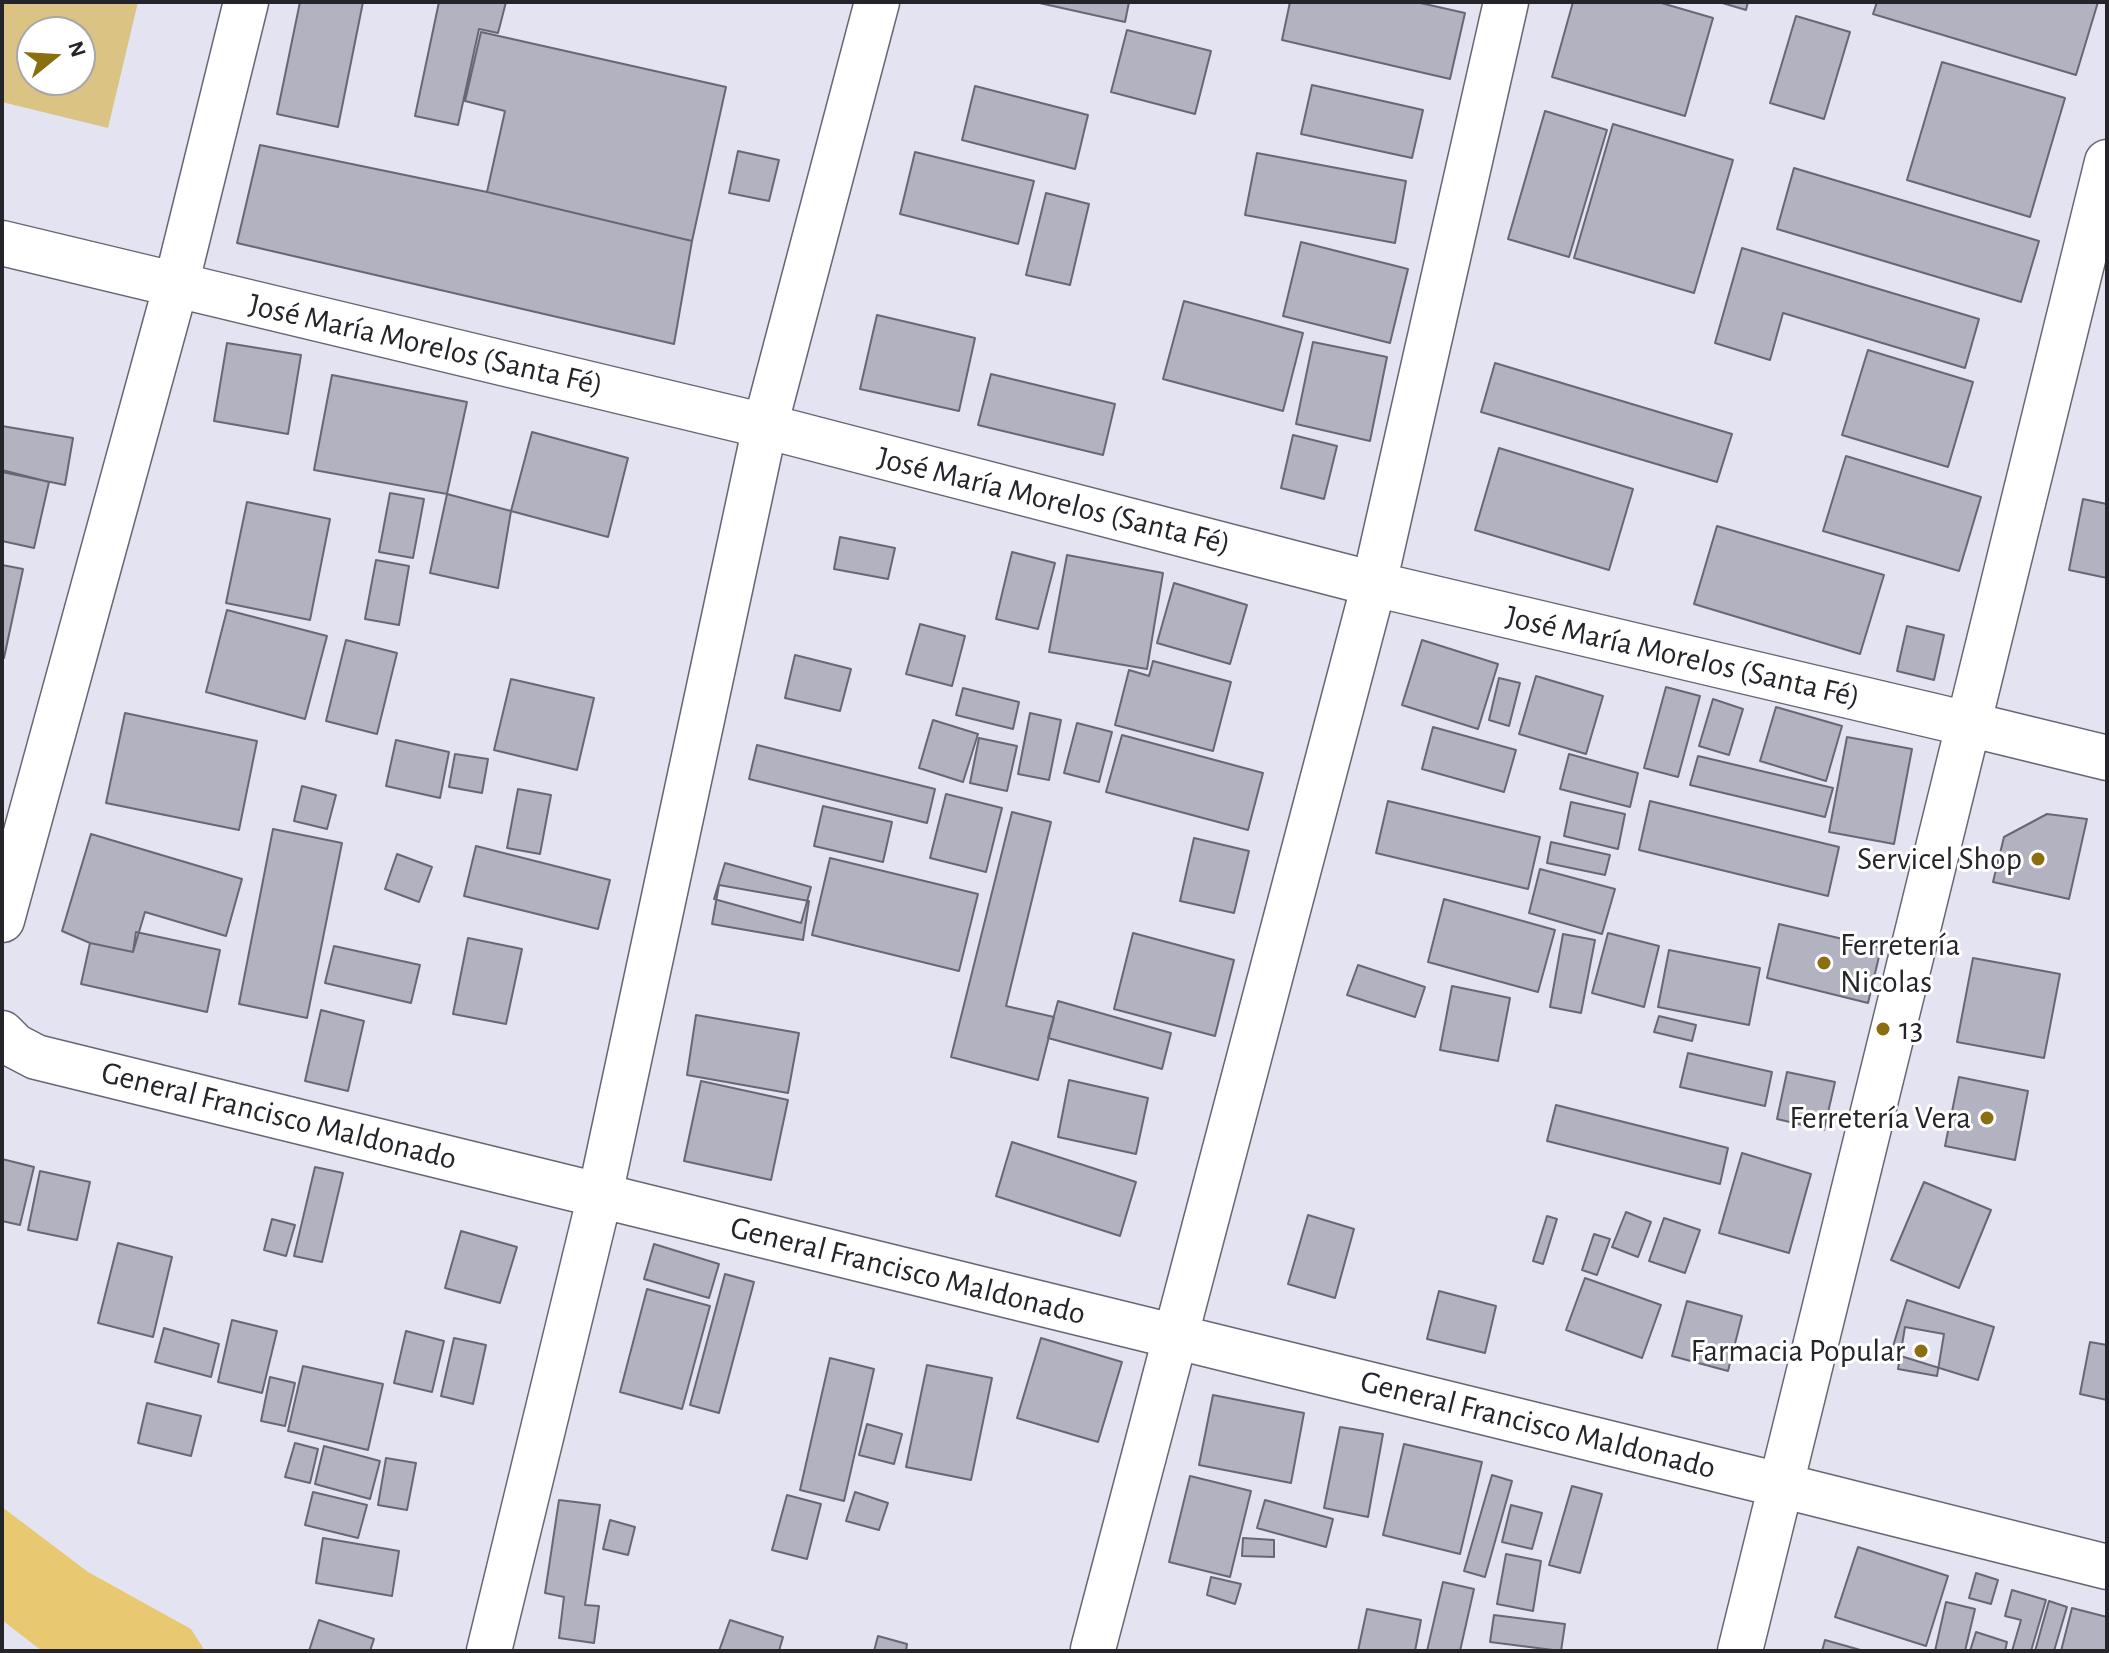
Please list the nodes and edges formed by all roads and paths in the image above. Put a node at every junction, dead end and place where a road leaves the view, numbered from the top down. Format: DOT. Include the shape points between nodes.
graph roads {
  1 [pos="246,2"];
  2 [pos="877,2"];
  3 [pos="1506,2"];
  4 [pos="2107,162"];
  5 [pos="2,243"];
  6 [pos="176,285"];
  7 [pos="765,426"];
  8 [pos="1374,584"];
  9 [pos="1968,724"];
  10 [pos="2107,758"];
  11 [pos="2,920"];
  12 [pos="19,1045"];
  13 [pos="600,1195"];
  14 [pos="1173,1336"];
  15 [pos="1780,1485"];
  16 [pos="2107,1567"];
  17 [pos="1093,1649"];
  18 [pos="489,1651"];
  19 [pos="1740,1651"];
  1 -- 6 [label="street"];
  2 -- 7 [label="street"];
  3 -- 8 [label="street"];
  4 -- 9 [label="street"];
  5 -- 6 [label="street, José María Morelos (Santa Fé)"];
  6 -- 7 [label="street, José María Morelos (Santa Fé)"];
  6 -- 11 [label="street"];
  7 -- 8 [label="street, José María Morelos (Santa Fé)"];
  7 -- 13 [label="street"];
  8 -- 9 [label="street, José María Morelos (Santa Fé)"];
  8 -- 14 [label="street"];
  9 -- 10 [label="street, José María Morelos (Santa Fé)"];
  9 -- 15 [label="street"];
  12 -- 13 [label="street, General Francisco Maldonado"];
  13 -- 14 [label="street, General Francisco Maldonado"];
  13 -- 18 [label="street"];
  14 -- 15 [label="street, General Francisco Maldonado"];
  14 -- 17 [label="street"];
  15 -- 16 [label="street, General Francisco Maldonado"];
  15 -- 19 [label="street"];
}
